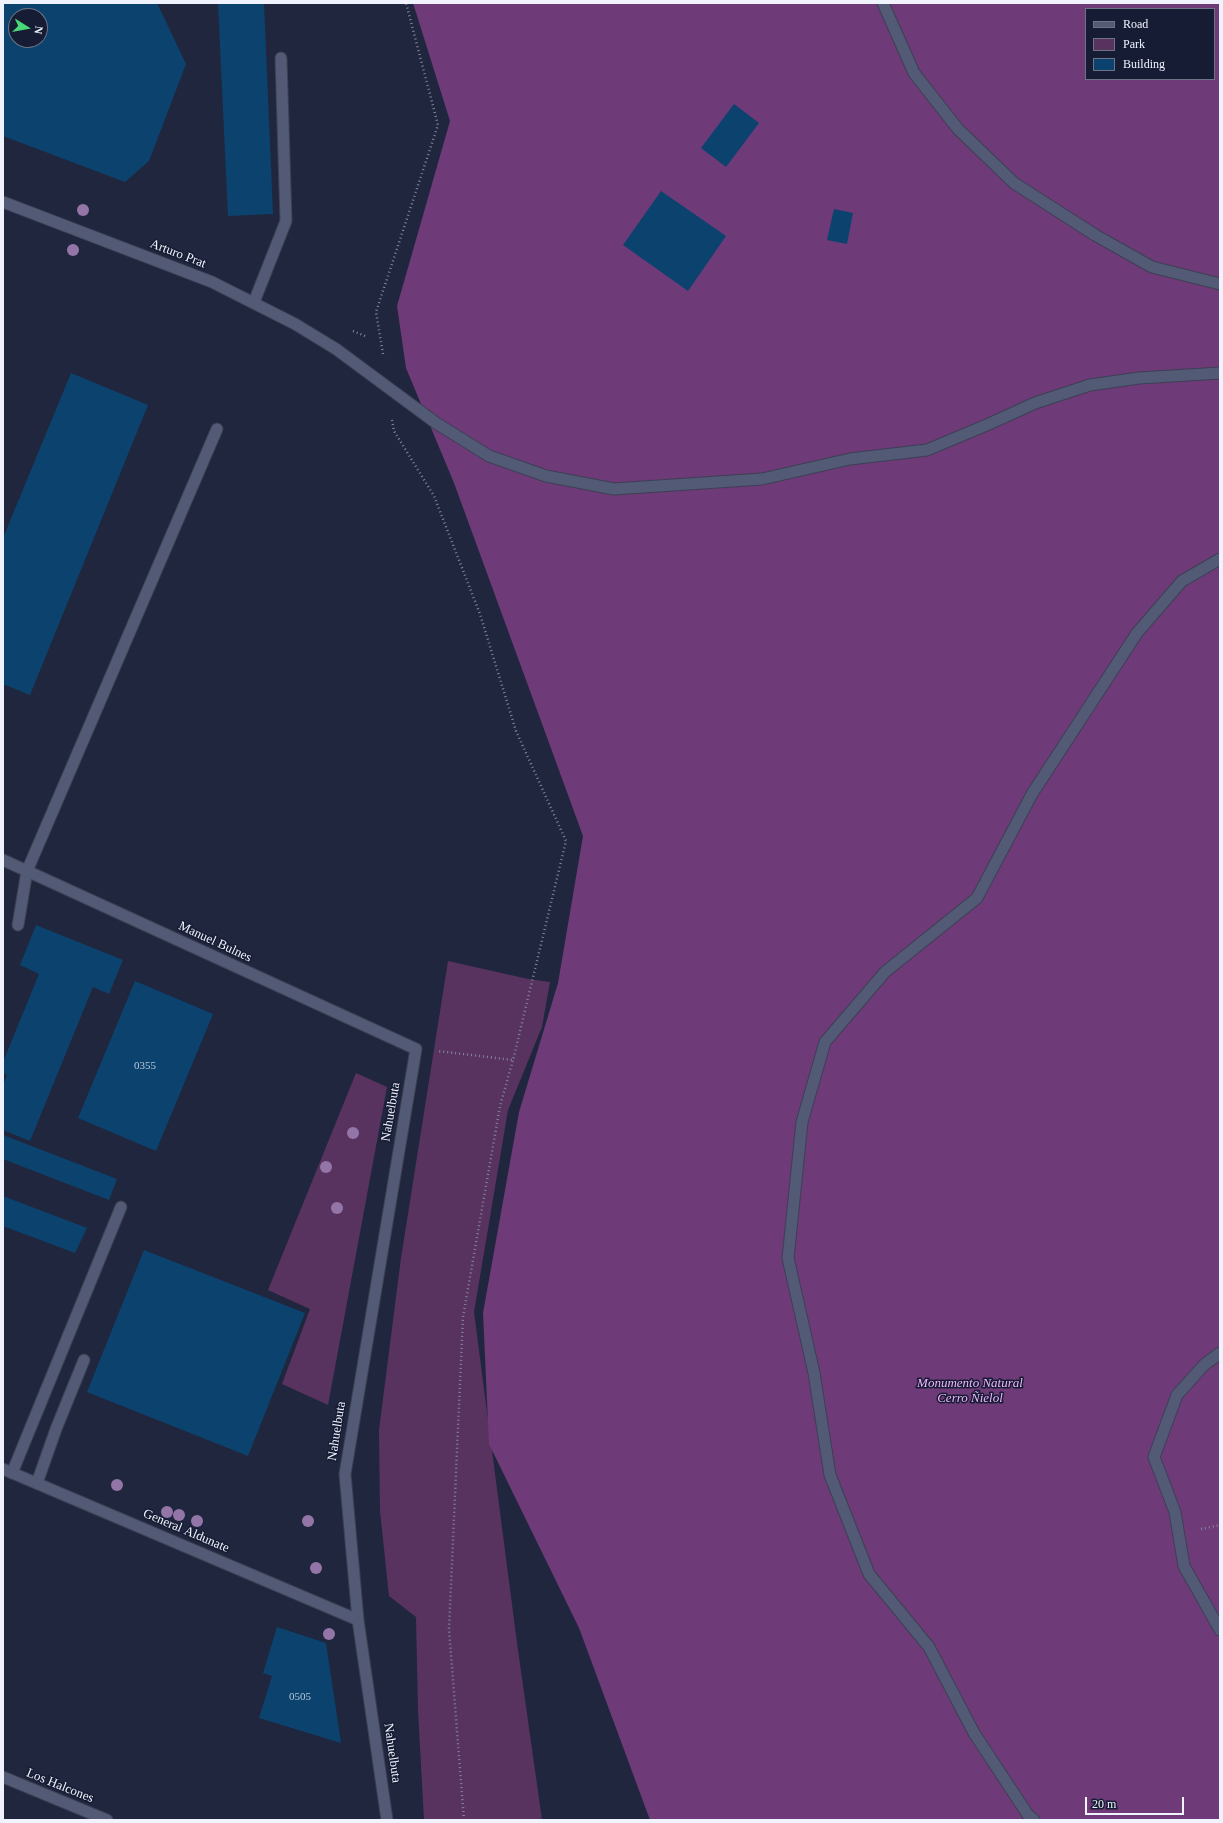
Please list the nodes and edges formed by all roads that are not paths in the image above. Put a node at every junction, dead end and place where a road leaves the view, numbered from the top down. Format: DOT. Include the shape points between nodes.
graph roads {
  1 [pos="883,3"];
  2 [pos="281,58"];
  3 [pos="3,202"];
  4 [pos="1220,284"];
  5 [pos="254,302"];
  6 [pos="1220,373"];
  7 [pos="217,429"];
  8 [pos="1220,559"];
  9 [pos="3,860"];
  10 [pos="27,871"];
  11 [pos="18,925"];
  12 [pos="416,1049"];
  13 [pos="121,1207"];
  14 [pos="1220,1353"];
  15 [pos="84,1360"];
  16 [pos="7,1471"];
  17 [pos="37,1483"];
  18 [pos="358,1620"];
  19 [pos="1220,1630"];
  20 [pos="3,1777"];
  21 [pos="107,1820"];
  22 [pos="387,1820"];
  23 [pos="1034,1820"];
  1 -- 4 [label="street" via="914,73 958,129 1014,183 1095,235 1152,267"];
  2 -- 5 [label="street" via="286,221"];
  3 -- 5 [label="street, Arturo Prat" via="212,282"];
  5 -- 6 [label="street, Arturo Prat, bridge" via="336,349 436,423 489,456 546,476 614,489 762,479 850,459 927,450 1035,403 1090,385 1139,378"];
  7 -- 10 [label="street"];
  8 -- 23 [label="street" via="1182,581 1137,633 1032,794 977,898 885,972 825,1042 802,1122 788,1258 814,1373 830,1475 869,1574 929,1647 974,1733"];
  9 -- 10 [label="street, Manuel Bulnes"];
  10 -- 11 [label="street"];
  10 -- 12 [label="street, Manuel Bulnes"];
  12 -- 18 [label="street, Nahuelbuta" via="345,1474"];
  13 -- 16 [label="street"];
  14 -- 19 [label="street" via="1204,1365 1177,1395 1154,1456 1175,1512 1184,1566"];
  15 -- 17 [label="street"];
  16 -- 17 [label="street, General Aldunate"];
  17 -- 18 [label="street, General Aldunate"];
  18 -- 22 [label="street, Nahuelbuta"];
  20 -- 21 [label="street, Los Halcones"];
}
